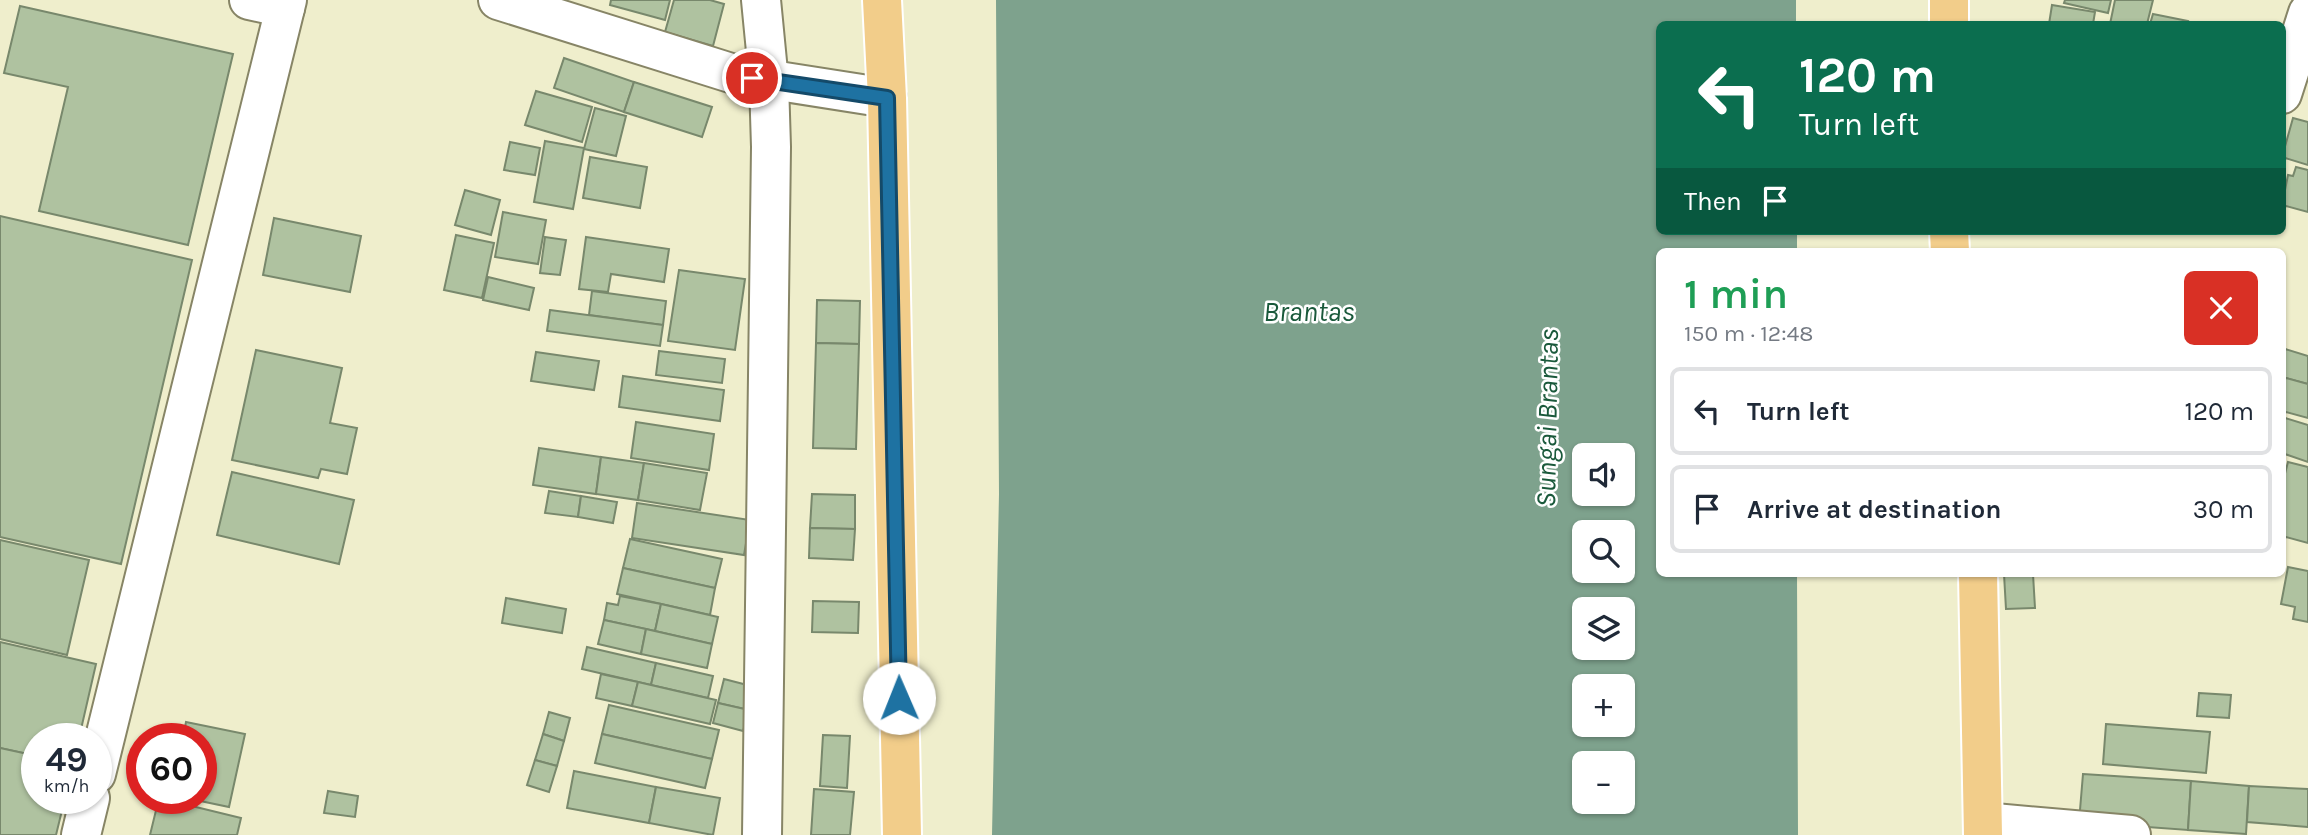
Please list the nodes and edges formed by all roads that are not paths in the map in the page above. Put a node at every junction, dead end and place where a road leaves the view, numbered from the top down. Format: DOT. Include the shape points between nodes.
graph roads {
  1 [pos="498,0"];
  2 [pos="761,0"];
  3 [pos="882,0"];
  4 [pos="1949,0"];
  5 [pos="274,3"];
  6 [pos="2308,13"];
  7 [pos="1949,21"];
  8 [pos="769,82"];
  9 [pos="2286,82"];
  10 [pos="887,98"];
  11 [pos="1978,577"];
  12 [pos="108,723"];
  13 [pos="86,814"];
  14 [pos="1983,828"];
  15 [pos="81,835"];
  16 [pos="762,835"];
  17 [pos="902,835"];
  18 [pos="2131,835"];
  1 -- 8 [label="street"];
  2 -- 8 [label="street"];
  3 -- 10 [label="main road"];
  4 -- 7 [label="main road"];
  5 -- 12 [label="street"];
  6 -- 9 [label="street"];
  8 -- 10 [label="street"];
  8 -- 16 [label="street"];
  10 -- 17 [label="main road"];
  11 -- 14 [label="main road"];
  13 -- 15 [label="street"];
  14 -- 18 [label="street"];
}
